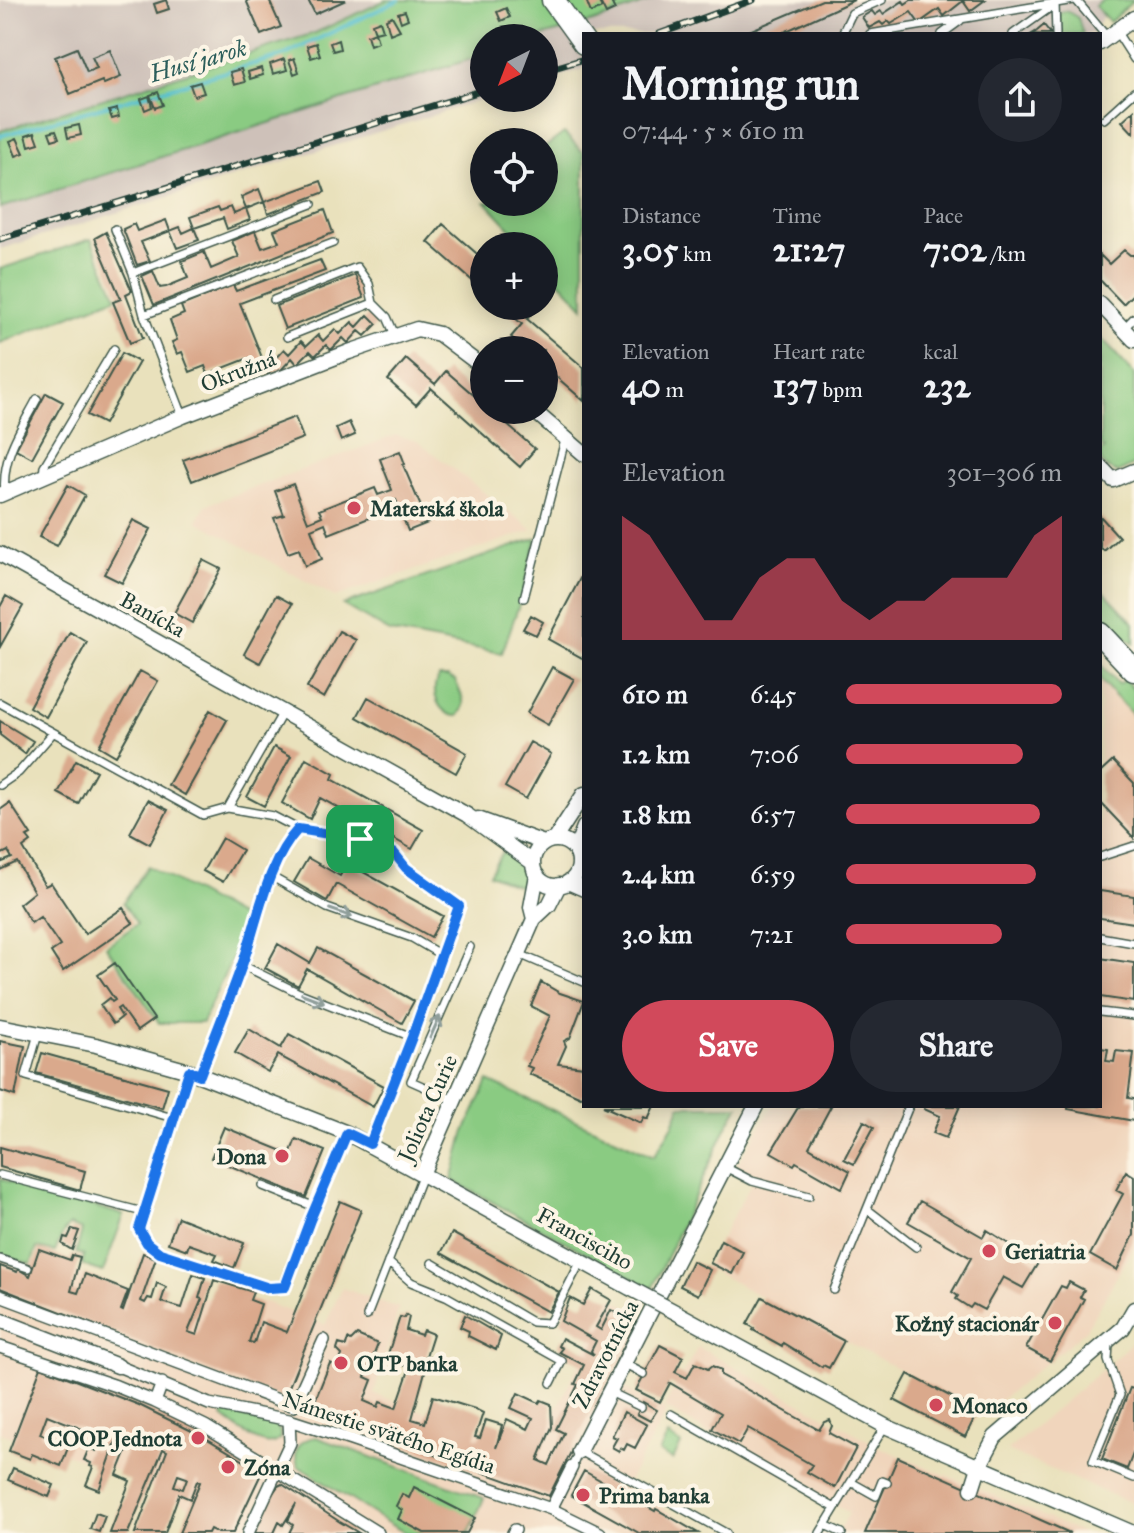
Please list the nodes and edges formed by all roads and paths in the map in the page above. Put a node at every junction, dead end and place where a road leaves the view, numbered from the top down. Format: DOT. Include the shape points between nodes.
graph roads {
  1 [pos="553,0"];
  2 [pos="882,0"];
  3 [pos="1075,0"];
  4 [pos="1055,3"];
  5 [pos="1134,18"];
  6 [pos="962,20"];
  7 [pos="843,32"];
  8 [pos="883,32"];
  9 [pos="945,32"];
  10 [pos="1016,32"];
  11 [pos="1056,32"];
  12 [pos="1108,37"];
  13 [pos="582,40"];
  14 [pos="1134,59"];
  15 [pos="1134,92"];
  16 [pos="1104,119"];
  17 [pos="312,204"];
  18 [pos="115,229"];
  19 [pos="333,243"];
  20 [pos="133,273"];
  21 [pos="274,300"];
  22 [pos="373,303"];
  23 [pos="1102,305"];
  24 [pos="144,315"];
  25 [pos="1129,323"];
  26 [pos="395,335"];
  27 [pos="287,337"];
  28 [pos="1134,340"];
  29 [pos="114,349"];
  30 [pos="470,357"];
  31 [pos="37,399"];
  32 [pos="183,416"];
  33 [pos="550,424"];
  34 [pos="565,437"];
  35 [pos="582,452"];
  36 [pos="1102,468"];
  37 [pos="1134,471"];
  38 [pos="43,478"];
  39 [pos="3,494"];
  40 [pos="0,510"];
  41 [pos="0,554"];
  42 [pos="524,598"];
  43 [pos="1102,636"];
  44 [pos="1134,670"];
  45 [pos="0,703"];
  46 [pos="283,712"];
  47 [pos="52,734"];
  48 [pos="0,785"];
  49 [pos="582,797"];
  50 [pos="228,808"];
  51 [pos="467,815"];
  52 [pos="298,829"];
  53 [pos="549,841"];
  54 [pos="1134,846"];
  55 [pos="1102,856"];
  56 [pos="579,859"];
  57 [pos="535,869"];
  58 [pos="272,877"];
  59 [pos="563,884"];
  60 [pos="582,889"];
  61 [pos="534,919"];
  62 [pos="1102,937"];
  63 [pos="1134,943"];
  64 [pos="470,947"];
  65 [pos="519,954"];
  66 [pos="441,955"];
  67 [pos="242,965"];
  68 [pos="582,981"];
  69 [pos="1102,1012"];
  70 [pos="1134,1016"];
  71 [pos="0,1026"];
  72 [pos="38,1032"];
  73 [pos="412,1037"];
  74 [pos="195,1073"];
  75 [pos="454,1100"];
  76 [pos="755,1108"];
  77 [pos="908,1108"];
  78 [pos="173,1118"];
  79 [pos="347,1133"];
  80 [pos="370,1144"];
  81 [pos="725,1167"];
  82 [pos="423,1172"];
  83 [pos="0,1175"];
  84 [pos="263,1186"];
  85 [pos="809,1196"];
  86 [pos="315,1207"];
  87 [pos="867,1209"];
  88 [pos="143,1212"];
  89 [pos="916,1247"];
  90 [pos="0,1259"];
  91 [pos="581,1261"];
  92 [pos="388,1262"];
  93 [pos="432,1263"];
  94 [pos="28,1268"];
  95 [pos="834,1290"];
  96 [pos="0,1296"];
  97 [pos="1134,1309"];
  98 [pos="367,1316"];
  99 [pos="0,1320"];
  100 [pos="324,1340"];
  101 [pos="1109,1341"];
  102 [pos="0,1347"];
  103 [pos="625,1364"];
  104 [pos="118,1366"];
  105 [pos="644,1374"];
  106 [pos="162,1383"];
  107 [pos="551,1383"];
  108 [pos="610,1392"];
  109 [pos="155,1402"];
  110 [pos="641,1407"];
  111 [pos="671,1414"];
  112 [pos="289,1420"];
  113 [pos="885,1426"];
  114 [pos="579,1451"];
  115 [pos="572,1467"];
  116 [pos="979,1467"];
  117 [pos="278,1471"];
  118 [pos="1134,1478"];
  119 [pos="851,1482"];
  120 [pos="887,1483"];
  121 [pos="972,1489"];
  122 [pos="835,1508"];
  123 [pos="551,1509"];
  124 [pos="822,1529"];
  125 [pos="248,1533"];
  126 [pos="378,1533"];
  127 [pos="600,1533"];
  128 [pos="726,1533"];
  129 [pos="842,1533"];
  130 [pos="1133,1533"];
  1 -- 13 [label="main road"];
  2 -- 7 [label="lane" via="852,13"];
  3 -- 4 [label="lane"];
  3 -- 12 [label="lane"];
  4 -- 6 [label="lane"];
  4 -- 10 [label="lane"];
  4 -- 11 [label="lane"];
  5 -- 12 [label="street"];
  6 -- 8 [label="lane"];
  6 -- 9 [label="lane"];
  12 -- 14 [label="lane"];
  15 -- 16 [label="lane"];
  17 -- 20 [label="lane"];
  18 -- 20 [label="lane"];
  19 -- 24 [label="lane"];
  20 -- 24 [label="lane"];
  21 -- 22 [label="lane" via="357,267 369,284"];
  22 -- 26 [label="lane"];
  22 -- 27 [label="lane"];
  23 -- 25 [label="street"];
  24 -- 32 [label="lane"];
  25 -- 28 [label="street"];
  26 -- 30 [label="street, Okružná" via="417,329 439,334"];
  26 -- 32 [label="street, Okružná"];
  29 -- 38 [label="lane" via="44,466"];
  31 -- 39 [label="lane" via="8,453"];
  32 -- 38 [label="street, Okružná"];
  33 -- 34 [label="street"];
  34 -- 35 [label="street"];
  34 -- 42 [label="lane"];
  36 -- 37 [label="street" via="1113,480"];
  38 -- 39 [label="street, Okružná"];
  39 -- 40 [label="street"];
  41 -- 46 [label="street, Banícka"];
  43 -- 44 [label="main road"];
  45 -- 47 [label="lane"];
  46 -- 50 [label="lane"];
  46 -- 51 [label="street, Banícka"];
  47 -- 48 [label="lane" via="19,772"];
  47 -- 50 [label="lane" via="203,815"];
  49 -- 53 [label="street"];
  50 -- 52 [label="lane" via="273,816"];
  51 -- 53 [label="street, Banícka"];
  51 -- 57 [label="street, Banícka"];
  52 -- 58 [label="lane"];
  52 -- 66 [label="lane" via="360,839 394,853 406,868 459,906"];
  53 -- 56 [label="street" via="566,842"];
  53 -- 57 [label="street" via="536,851"];
  54 -- 55 [label="lane"];
  56 -- 59 [label="street" via="576,873"];
  57 -- 59 [label="street" via="546,883"];
  57 -- 61 [label="street, Joliota Curie"];
  58 -- 66 [label="lane, one-way" via="327,908 412,938"];
  58 -- 67 [label="lane"];
  59 -- 60 [label="street"];
  59 -- 61 [label="street, Joliota Curie"];
  61 -- 65 [label="street, Joliota Curie"];
  62 -- 63 [label="lane"];
  75 -- 64 [label="lane, one-way" via="411,1081"];
  65 -- 68 [label="lane"];
  65 -- 75 [label="street, Joliota Curie"];
  66 -- 73 [label="lane"];
  67 -- 73 [label="lane, one-way"];
  67 -- 74 [label="lane"];
  69 -- 70 [label="lane"];
  71 -- 72 [label="street, Francisciho"];
  72 -- 74 [label="street, Francisciho"];
  72 -- 78 [label="lane" via="26,1076"];
  73 -- 80 [label="lane"];
  74 -- 78 [label="lane"];
  74 -- 79 [label="street, Francisciho"];
  75 -- 82 [label="street, Joliota Curie"];
  76 -- 81 [label="street, Zdravotnícka"];
  77 -- 87 [label="lane"];
  78 -- 88 [label="lane"];
  79 -- 80 [label="street, Francisciho"];
  79 -- 86 [label="lane"];
  80 -- 82 [label="street, Francisciho"];
  81 -- 85 [label="lane" via="752,1181"];
  81 -- 103 [label="street, Zdravotnícka"];
  82 -- 91 [label="street, Francisciho"];
  82 -- 92 [label="lane, Joliota Curie"];
  83 -- 88 [label="lane"];
  84 -- 86 [label="lane"];
  86 -- 88 [label="lane" via="285,1287 269,1288 160,1253 139,1229"];
  87 -- 89 [label="lane"];
  87 -- 95 [label="lane"];
  90 -- 94 [label="lane"];
  91 -- 93 [label="lane" via="549,1323 532,1322"];
  91 -- 113 [label="street, Francisciho, bridge"];
  92 -- 98 [label="lane, Joliota Curie"];
  92 -- 107 [label="lane" via="411,1282 562,1361"];
  96 -- 100 [label="street" via="294,1406"];
  97 -- 101 [label="street"];
  99 -- 104 [label="street, Námestie svätého Egídia"];
  101 -- 116 [label="street" via="995,1437"];
  101 -- 118 [label="lane" via="1108,1360 1120,1395 1093,1461"];
  102 -- 109 [label="street"];
  103 -- 105 [label="lane"];
  103 -- 108 [label="street, Zdravotnícka"];
  104 -- 106 [label="street, Námestie svätého Egídia"];
  106 -- 109 [label="street"];
  106 -- 112 [label="street, Námestie svätého Egídia" via="209,1404"];
  108 -- 110 [label="lane"];
  108 -- 114 [label="street, Zdravotnícka"];
  109 -- 117 [label="street"];
  111 -- 122 [label="lane"];
  112 -- 117 [label="street" via="290,1443"];
  112 -- 123 [label="street, Námestie svätého Egídia"];
  113 -- 116 [label="street, Francisciho"];
  113 -- 119 [label="lane"];
  114 -- 115 [label="lane"];
  114 -- 128 [label="lane"];
  115 -- 123 [label="street"];
  116 -- 121 [label="street"];
  116 -- 130 [label="street, Francisciho"];
  117 -- 125 [label="street"];
  117 -- 126 [label="street"];
  119 -- 120 [label="lane" via="876,1496 882,1481"];
  119 -- 122 [label="lane"];
  122 -- 124 [label="lane"];
  123 -- 127 [label="street, Námestie svätého Egídia"];
  124 -- 129 [label="lane"];
}
